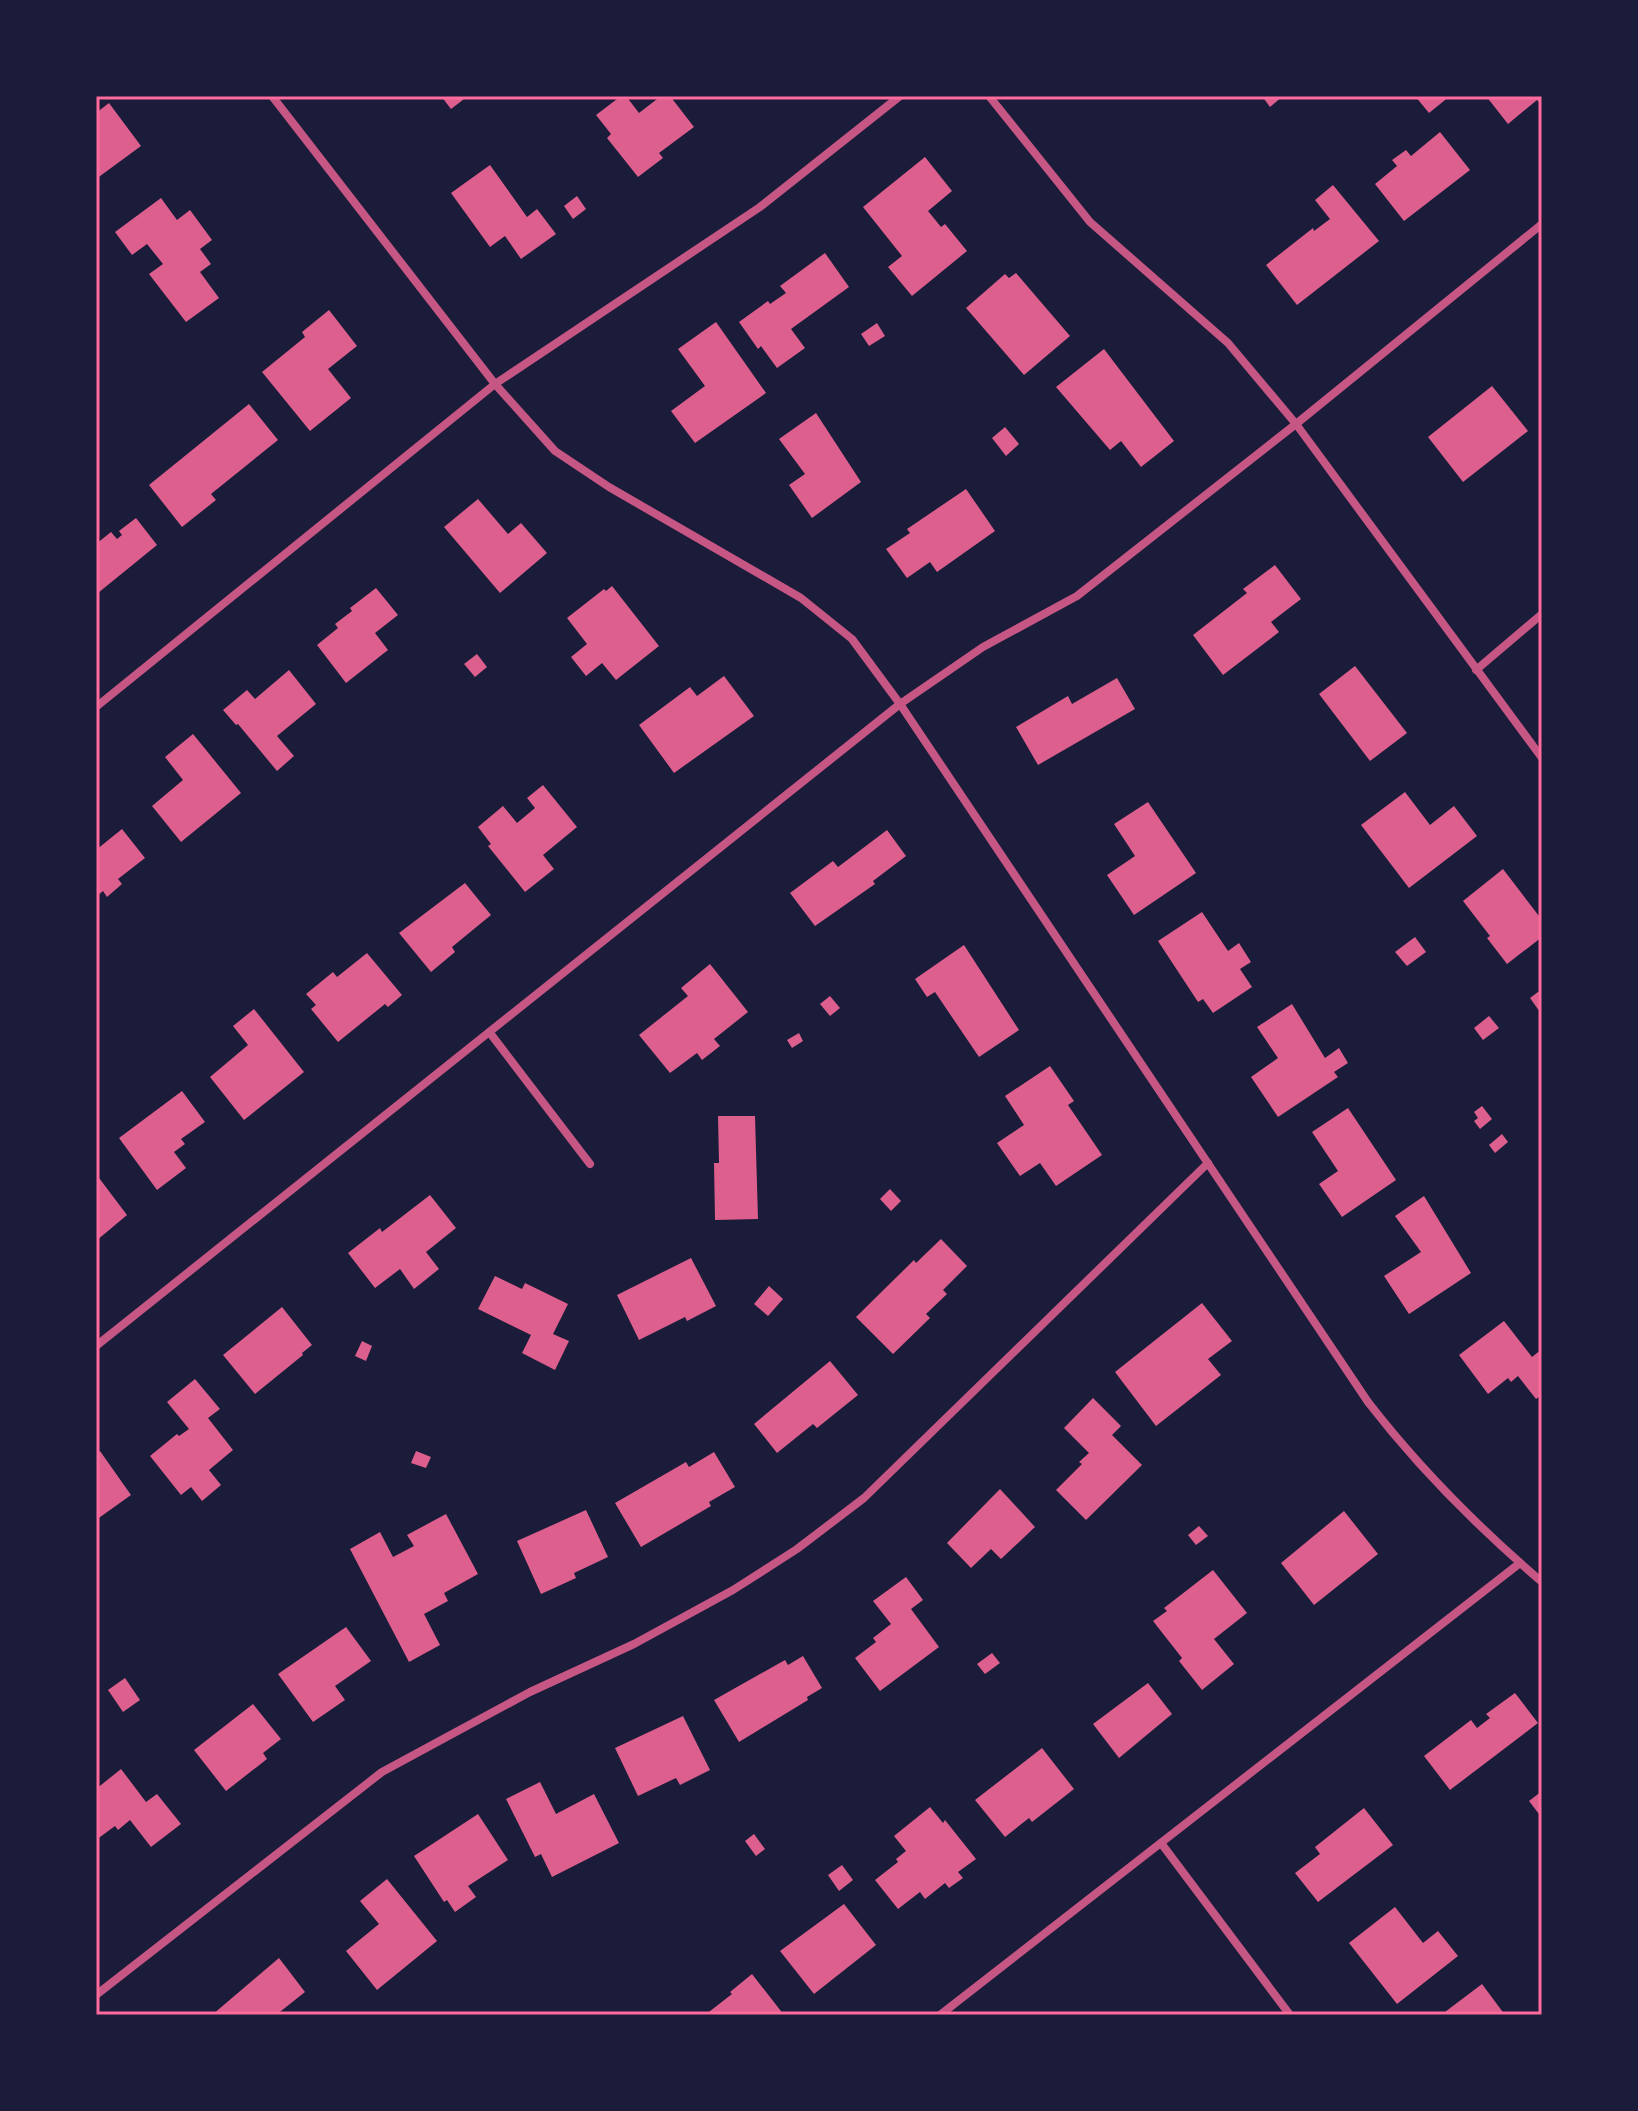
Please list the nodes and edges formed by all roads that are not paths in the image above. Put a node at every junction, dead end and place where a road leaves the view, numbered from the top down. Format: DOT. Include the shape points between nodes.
graph roads {
  1 [pos="272,96"];
  2 [pos="900,96"];
  3 [pos="989,96"];
  4 [pos="1542,224"];
  5 [pos="495,384"];
  6 [pos="1296,424"];
  7 [pos="1542,614"];
  8 [pos="1476,670"];
  9 [pos="900,704"];
  10 [pos="96,707"];
  11 [pos="1542,758"];
  12 [pos="490,1033"];
  13 [pos="1208,1163"];
  14 [pos="590,1164"];
  15 [pos="96,1346"];
  16 [pos="1520,1563"];
  17 [pos="1542,1582"];
  18 [pos="1161,1843"];
  19 [pos="96,1995"];
  20 [pos="940,2015"];
  21 [pos="1290,2015"];
  1 -- 5 [label="street"];
  2 -- 5 [label="street" via="760,207"];
  3 -- 6 [label="street" via="1090,222 1228,343"];
  4 -- 6 [label="street"];
  5 -- 9 [label="street" via="555,451 801,598 852,639"];
  5 -- 10 [label="street"];
  6 -- 8 [label="street"];
  6 -- 9 [label="street" via="1077,596 983,647"];
  7 -- 8 [label="street"];
  8 -- 11 [label="street"];
  9 -- 12 [label="street"];
  9 -- 13 [label="street"];
  12 -- 14 [label="street"];
  12 -- 15 [label="street"];
  13 -- 16 [label="street" via="1392,1433"];
  13 -- 19 [label="street" via="864,1498 797,1549 634,1644 530,1692 382,1772"];
  16 -- 17 [label="street"];
  16 -- 18 [label="street"];
  18 -- 20 [label="street"];
  18 -- 21 [label="street"];
}
